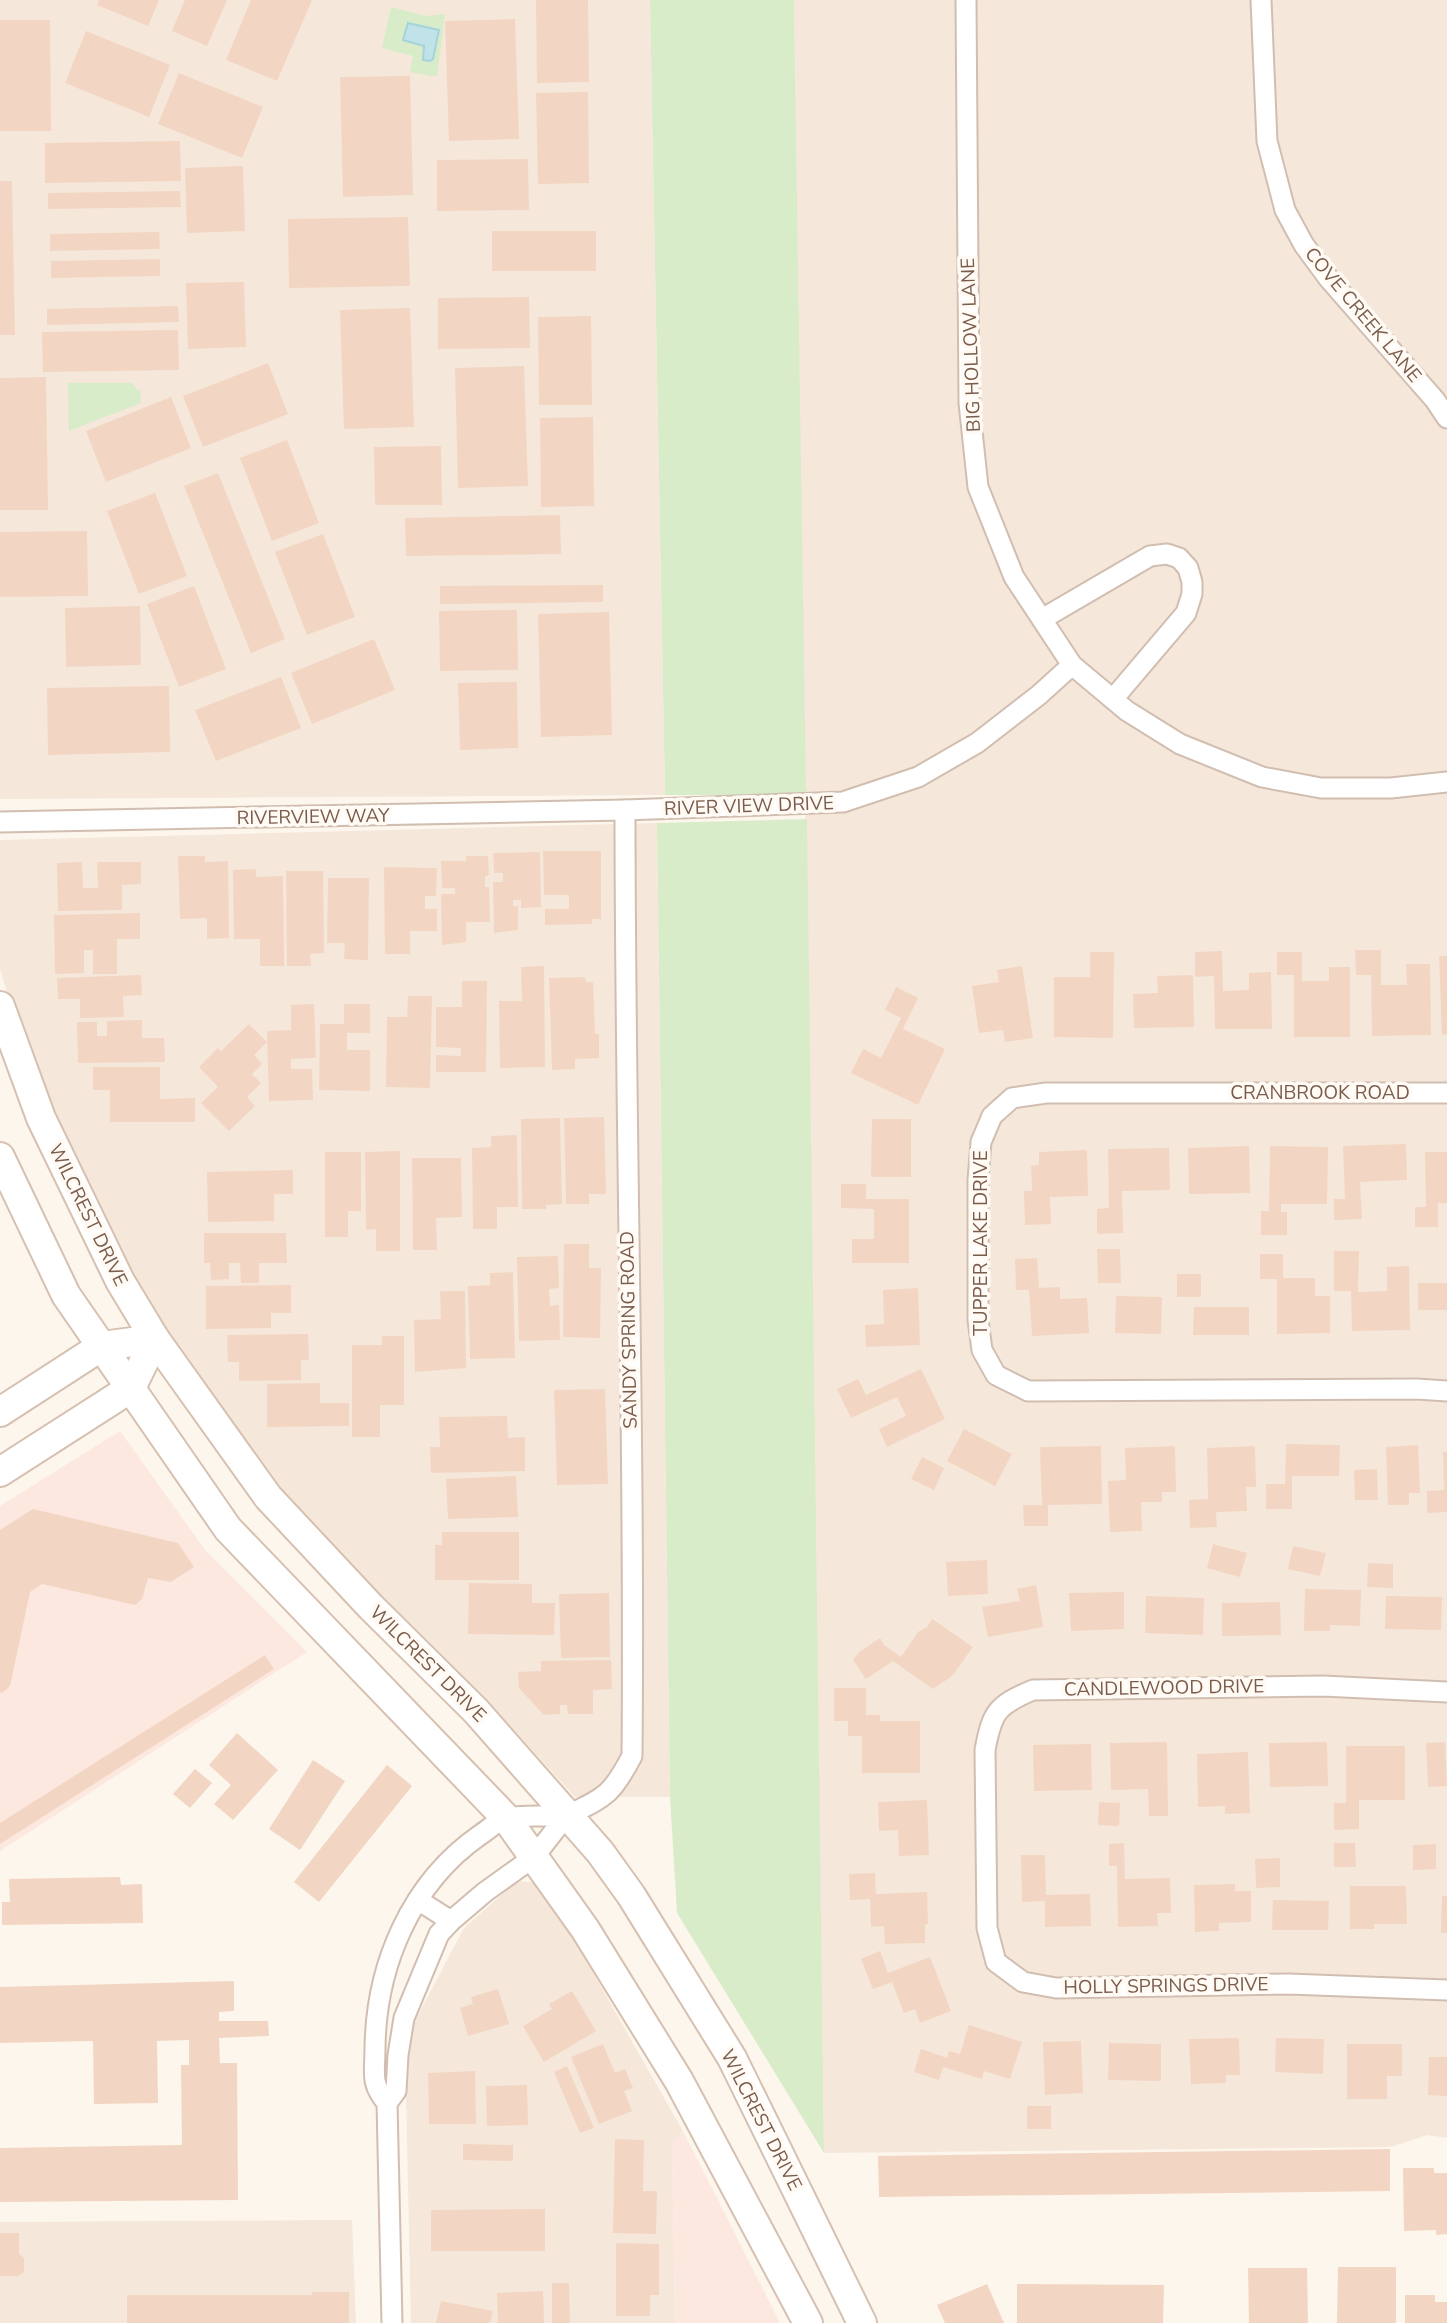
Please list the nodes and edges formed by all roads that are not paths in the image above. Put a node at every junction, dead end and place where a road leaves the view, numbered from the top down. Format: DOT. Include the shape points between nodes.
graph roads {
  1 [pos="966,0"];
  2 [pos="1261,0"];
  3 [pos="1447,418"];
  4 [pos="1042,619"];
  5 [pos="1072,665"];
  6 [pos="1114,699"];
  7 [pos="1447,782"];
  8 [pos="625,810"];
  9 [pos="0,822"];
  10 [pos="0,1006"];
  11 [pos="1194,1093"];
  12 [pos="1447,1093"];
  13 [pos="0,1157"];
  14 [pos="155,1339"];
  15 [pos="102,1346"];
  16 [pos="131,1388"];
  17 [pos="1447,1391"];
  18 [pos="0,1412"];
  19 [pos="0,1472"];
  20 [pos="1447,1692"];
  21 [pos="566,1816"];
  22 [pos="506,1818"];
  23 [pos="986,1818"];
  24 [pos="534,1857"];
  25 [pos="418,1900"];
  26 [pos="451,1921"];
  27 [pos="1447,1990"];
  28 [pos="387,2103"];
  29 [pos="392,2323"];
  30 [pos="808,2323"];
  31 [pos="862,2323"];
  1 -- 4 [label="street, BIG HOLLOW LANE" via="969,404 978,487 1014,577"];
  2 -- 3 [label="street, COVE CREEK LANE" via="1267,141 1285,210 1329,279"];
  4 -- 5 [label="street, BIG HOLLOW LANE"];
  4 -- 6 [label="street" via="1150,556 1167,554 1188,568 1192,594 1186,613"];
  5 -- 6 [label="street"];
  5 -- 8 [label="street, RIVER VIEW DRIVE" via="978,743 918,777 843,802"];
  6 -- 7 [label="street" via="1180,744 1262,777 1321,788"];
  8 -- 9 [label="street, RIVERVIEW WAY"];
  8 -- 21 [label="street, SANDY SPRING ROAD" via="632,1756 619,1782 603,1798"];
  10 -- 14 [label="main road, WILCREST DRIVE" via="41,1118 120,1281"];
  11 -- 12 [label="street, CRANBROOK ROAD"];
  11 -- 17 [label="street, TUPPER LAKE DRIVE" via="1046,1093 1012,1098 992,1116 981,1142 978,1180 978,1320 982,1350 996,1375 1028,1391"];
  13 -- 15 [label="main road" via="66,1295"];
  14 -- 15 [label="main road"];
  14 -- 16 [label="main road"];
  14 -- 21 [label="main road, WILCREST DRIVE" via="268,1497 476,1711"];
  15 -- 16 [label="main road"];
  15 -- 18 [label="main road"];
  16 -- 19 [label="main road"];
  16 -- 22 [label="main road" via="228,1529"];
  20 -- 23 [label="street, CANDLEWOOD DRIVE" via="1323,1686 1033,1690 1007,1701 990,1722 985,1750"];
  21 -- 22 [label="street, SANDY SPRING ROAD"];
  21 -- 24 [label="street, SANDY SPRING ROAD"];
  21 -- 31 [label="main road, WILCREST DRIVE" via="631,1895 732,2059"];
  22 -- 24 [label="main road"];
  22 -- 25 [label="street, SANDY SPRING ROAD" via="462,1848"];
  23 -- 27 [label="street, HOLLY SPRINGS DRIVE" via="987,1928 996,1962 1023,1982 1056,1988 1289,1984"];
  24 -- 26 [label="street, SANDY SPRING ROAD"];
  24 -- 30 [label="main road" via="585,1929 679,2081"];
  25 -- 26 [label="street"];
  25 -- 28 [label="street, SANDY SPRING ROAD" via="390,1955 380,1998 375,2089"];
  26 -- 28 [label="street, SANDY SPRING ROAD" via="439,1934 404,2018 396,2091"];
  28 -- 29 [label="street, SANDY SPRING ROAD"];
}
